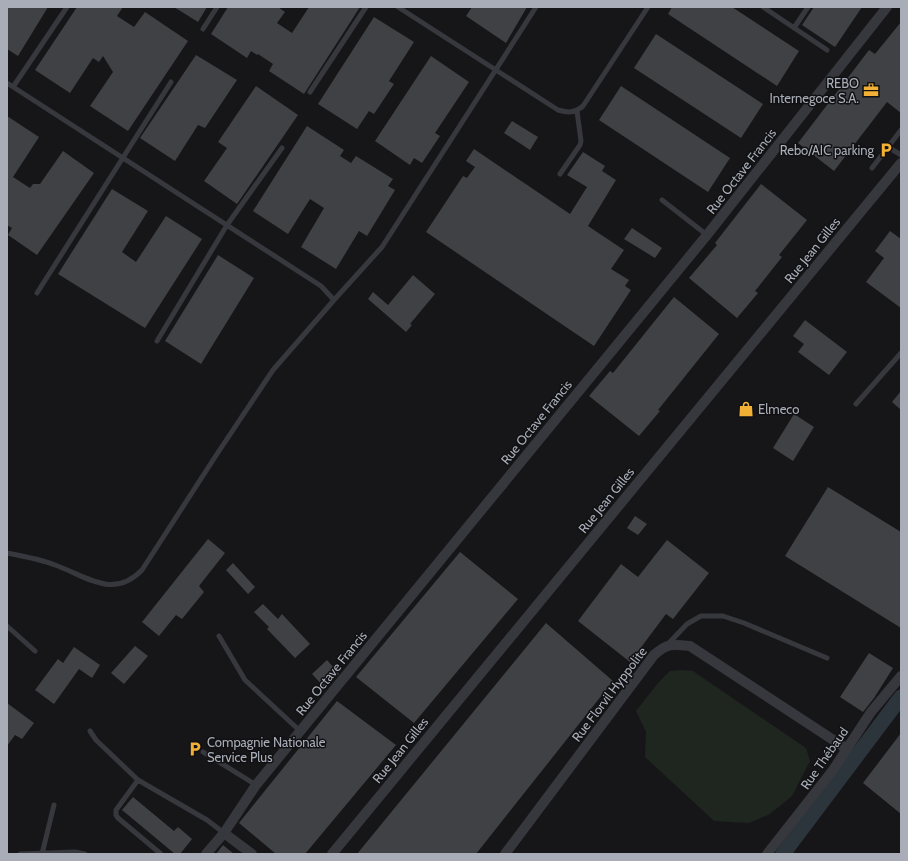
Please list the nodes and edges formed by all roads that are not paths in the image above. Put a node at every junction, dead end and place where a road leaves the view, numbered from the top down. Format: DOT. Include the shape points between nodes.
graph roads {
  1 [pos="66,7"];
  2 [pos="217,7"];
  3 [pos="366,7"];
  4 [pos="398,7"];
  5 [pos="536,7"];
  6 [pos="648,7"];
  7 [pos="763,7"];
  8 [pos="808,7"];
  9 [pos="887,7"];
  10 [pos="794,28"];
  11 [pos="203,29"];
  12 [pos="827,50"];
  13 [pos="496,70"];
  14 [pos="171,82"];
  15 [pos="7,83"];
  16 [pos="13,87"];
  17 [pos="310,92"];
  18 [pos="577,111"];
  19 [pos="901,130"];
  20 [pos="888,147"];
  21 [pos="282,148"];
  22 [pos="901,155"];
  23 [pos="122,157"];
  24 [pos="901,163"];
  25 [pos="872,168"];
  26 [pos="560,174"];
  27 [pos="662,200"];
  28 [pos="227,225"];
  29 [pos="707,235"];
  30 [pos="37,293"];
  31 [pos="334,300"];
  32 [pos="157,341"];
  33 [pos="901,353"];
  34 [pos="856,404"];
  35 [pos="7,553"];
  36 [pos="7,626"];
  37 [pos="219,636"];
  38 [pos="667,645"];
  39 [pos="35,651"];
  40 [pos="827,658"];
  41 [pos="901,676"];
  42 [pos="90,730"];
  43 [pos="300,731"];
  44 [pos="847,749"];
  45 [pos="204,752"];
  46 [pos="138,780"];
  47 [pos="256,785"];
  48 [pos="54,805"];
  49 [pos="224,833"];
  50 [pos="20,854"];
  51 [pos="42,854"];
  52 [pos="86,854"];
  53 [pos="161,854"];
  54 [pos="206,854"];
  55 [pos="252,854"];
  56 [pos="332,854"];
  57 [pos="505,854"];
  58 [pos="767,854"];
  1 -- 16 [label="lane"];
  2 -- 11 [label="lane"];
  3 -- 17 [label="lane"];
  4 -- 13 [label="lane"];
  5 -- 13 [label="lane"];
  6 -- 18 [label="lane" via="583,106"];
  7 -- 10 [label="lane"];
  8 -- 10 [label="lane"];
  9 -- 29 [label="street, Rue Octave Francis"];
  10 -- 12 [label="lane"];
  13 -- 18 [label="lane" via="558,110 566,113"];
  13 -- 31 [label="lane" via="382,247"];
  14 -- 23 [label="lane"];
  15 -- 16 [label="lane"];
  16 -- 23 [label="lane"];
  18 -- 26 [label="lane" via="580,145"];
  19 -- 20 [label="lane"];
  20 -- 22 [label="lane"];
  20 -- 25 [label="lane"];
  21 -- 28 [label="lane"];
  23 -- 28 [label="lane"];
  23 -- 30 [label="lane"];
  24 -- 56 [label="street, Rue Jean Gilles"];
  27 -- 29 [label="lane"];
  28 -- 31 [label="lane" via="322,286"];
  28 -- 32 [label="lane"];
  29 -- 43 [label="street, Rue Octave Francis"];
  31 -- 35 [label="lane" via="273,370 135,578 120,585 109,585 55,565"];
  33 -- 34 [label="lane"];
  36 -- 39 [label="lane"];
  37 -- 43 [label="lane" via="245,680"];
  38 -- 40 [label="lane" via="687,624 701,616 723,616"];
  38 -- 44 [label="street, Rue Florvil Hyppolite" via="690,646"];
  38 -- 57 [label="street, Rue Florvil Hyppolite" via="654,655"];
  41 -- 44 [label="street, Rue Thébaud" via="871,712"];
  42 -- 46 [label="lane" via="96,740"];
  43 -- 47 [label="street, Rue Octave Francis"];
  44 -- 58 [label="street, Rue Thébaud"];
  45 -- 47 [label="lane"];
  46 -- 49 [label="lane" via="207,820"];
  46 -- 53 [label="lane" via="116,810 116,814"];
  47 -- 49 [label="street, Rue Octave Francis"];
  48 -- 51 [label="lane"];
  49 -- 54 [label="street, Rue Octave Francis"];
  49 -- 55 [label="street"];
  50 -- 51 [label="lane"];
  51 -- 52 [label="lane"];
}
